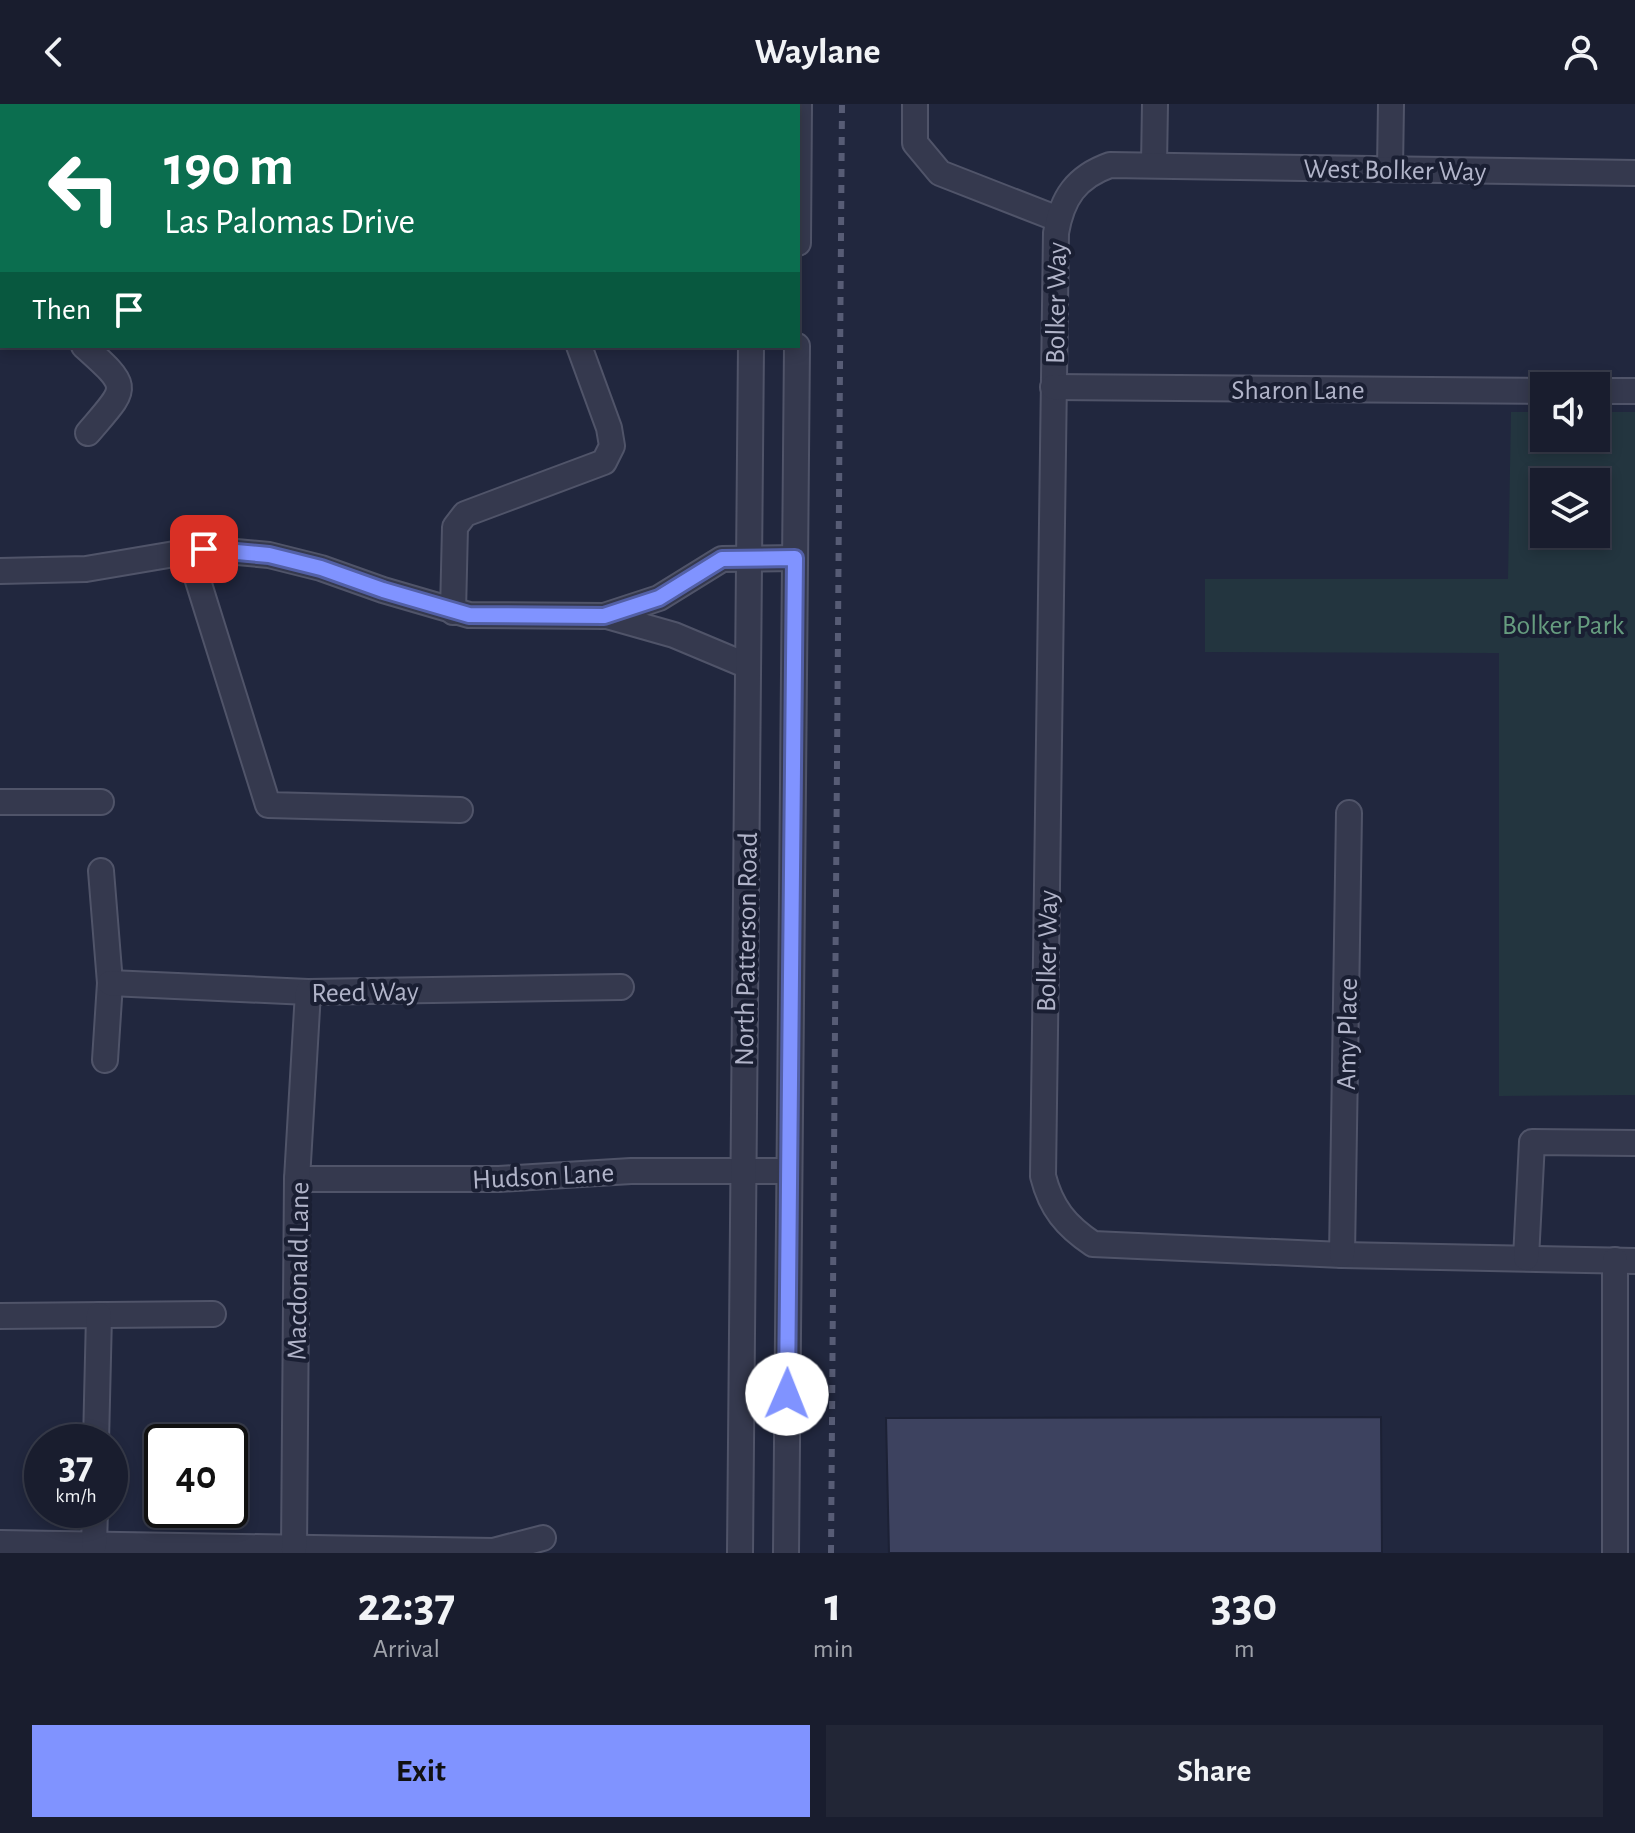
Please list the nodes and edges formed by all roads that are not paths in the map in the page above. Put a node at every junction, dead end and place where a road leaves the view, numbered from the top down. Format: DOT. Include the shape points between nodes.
graph roads {
  1 [pos="915,104"];
  2 [pos="1155,104"];
  3 [pos="1391,104"];
  4 [pos="1154,165"];
  5 [pos="1390,168"];
  6 [pos="1635,173"];
  7 [pos="1058,219"];
  8 [pos="86,348"];
  9 [pos="580,348"];
  10 [pos="751,348"];
  11 [pos="797,348"];
  12 [pos="1053,387"];
  13 [pos="1530,391"];
  14 [pos="1610,391"];
  15 [pos="1635,391"];
  16 [pos="88,433"];
  17 [pos="189,552"];
  18 [pos="749,558"];
  19 [pos="795,558"];
  20 [pos="0,571"];
  21 [pos="453,612"];
  22 [pos="604,616"];
  23 [pos="748,666"];
  24 [pos="0,802"];
  25 [pos="101,802"];
  26 [pos="460,810"];
  27 [pos="1349,813"];
  28 [pos="101,871"];
  29 [pos="110,983"];
  30 [pos="621,987"];
  31 [pos="308,992"];
  32 [pos="105,1060"];
  33 [pos="1635,1143"];
  34 [pos="743,1170"];
  35 [pos="789,1171"];
  36 [pos="297,1179"];
  37 [pos="1342,1255"];
  38 [pos="1526,1258"];
  39 [pos="1625,1261"];
  40 [pos="213,1314"];
  41 [pos="99,1315"];
  42 [pos="0,1316"];
  43 [pos="96,1424"];
  44 [pos="1625,1458"];
  45 [pos="94,1528"];
  46 [pos="543,1538"];
  47 [pos="0,1543"];
  48 [pos="94,1545"];
  49 [pos="294,1550"];
  50 [pos="740,1553"];
  51 [pos="786,1553"];
  52 [pos="1615,1553"];
  1 -- 7 [label="street" via="915,143 940,173"];
  2 -- 4 [label="street"];
  3 -- 5 [label="street"];
  4 -- 5 [label="street, West Bolker Way"];
  4 -- 7 [label="street, Bolker Way" via="1098,169 1075,184"];
  5 -- 6 [label="street, West Bolker Way"];
  7 -- 12 [label="street, Bolker Way"];
  8 -- 16 [label="street" via="112,371 120,389"];
  9 -- 21 [label="street" via="612,446 604,462 465,514 455,527"];
  10 -- 18 [label="street, North Patterson Road"];
  11 -- 19 [label="street, North Patterson Road"];
  12 -- 13 [label="street, Sharon Lane"];
  12 -- 37 [label="street, Bolker Way" via="1043,1176 1047,1192 1071,1230 1093,1244"];
  14 -- 15 [label="street"];
  17 -- 20 [label="street" via="86,569"];
  17 -- 21 [label="street" via="269,555"];
  17 -- 26 [label="street" via="268,805"];
  18 -- 19 [label="street"];
  18 -- 22 [label="street" via="722,559 659,598"];
  18 -- 23 [label="street, North Patterson Road"];
  19 -- 35 [label="street, North Patterson Road"];
  21 -- 22 [label="street"];
  22 -- 23 [label="street" via="674,635"];
  23 -- 34 [label="street, North Patterson Road"];
  24 -- 25 [label="street"];
  27 -- 37 [label="street, Amy Place"];
  28 -- 29 [label="street"];
  29 -- 31 [label="street, Reed Way"];
  29 -- 32 [label="street"];
  30 -- 31 [label="street, Reed Way"];
  31 -- 36 [label="street, Macdonald Lane"];
  33 -- 38 [label="street" via="1532,1142"];
  34 -- 35 [label="street, Hudson Lane"];
  34 -- 36 [label="street, Hudson Lane" via="499,1179"];
  34 -- 50 [label="street, North Patterson Road"];
  35 -- 51 [label="street, North Patterson Road"];
  36 -- 49 [label="street, Macdonald Lane"];
  37 -- 38 [label="street, Bolker Way"];
  38 -- 39 [label="street, Bolker Way"];
  39 -- 44 [label="street"];
  40 -- 41 [label="street"];
  41 -- 42 [label="street"];
  41 -- 43 [label="street"];
  44 -- 52 [label="street"];
  45 -- 48 [label="street"];
  46 -- 49 [label="street" via="493,1551"];
  47 -- 48 [label="street"];
  48 -- 49 [label="street"];
}
